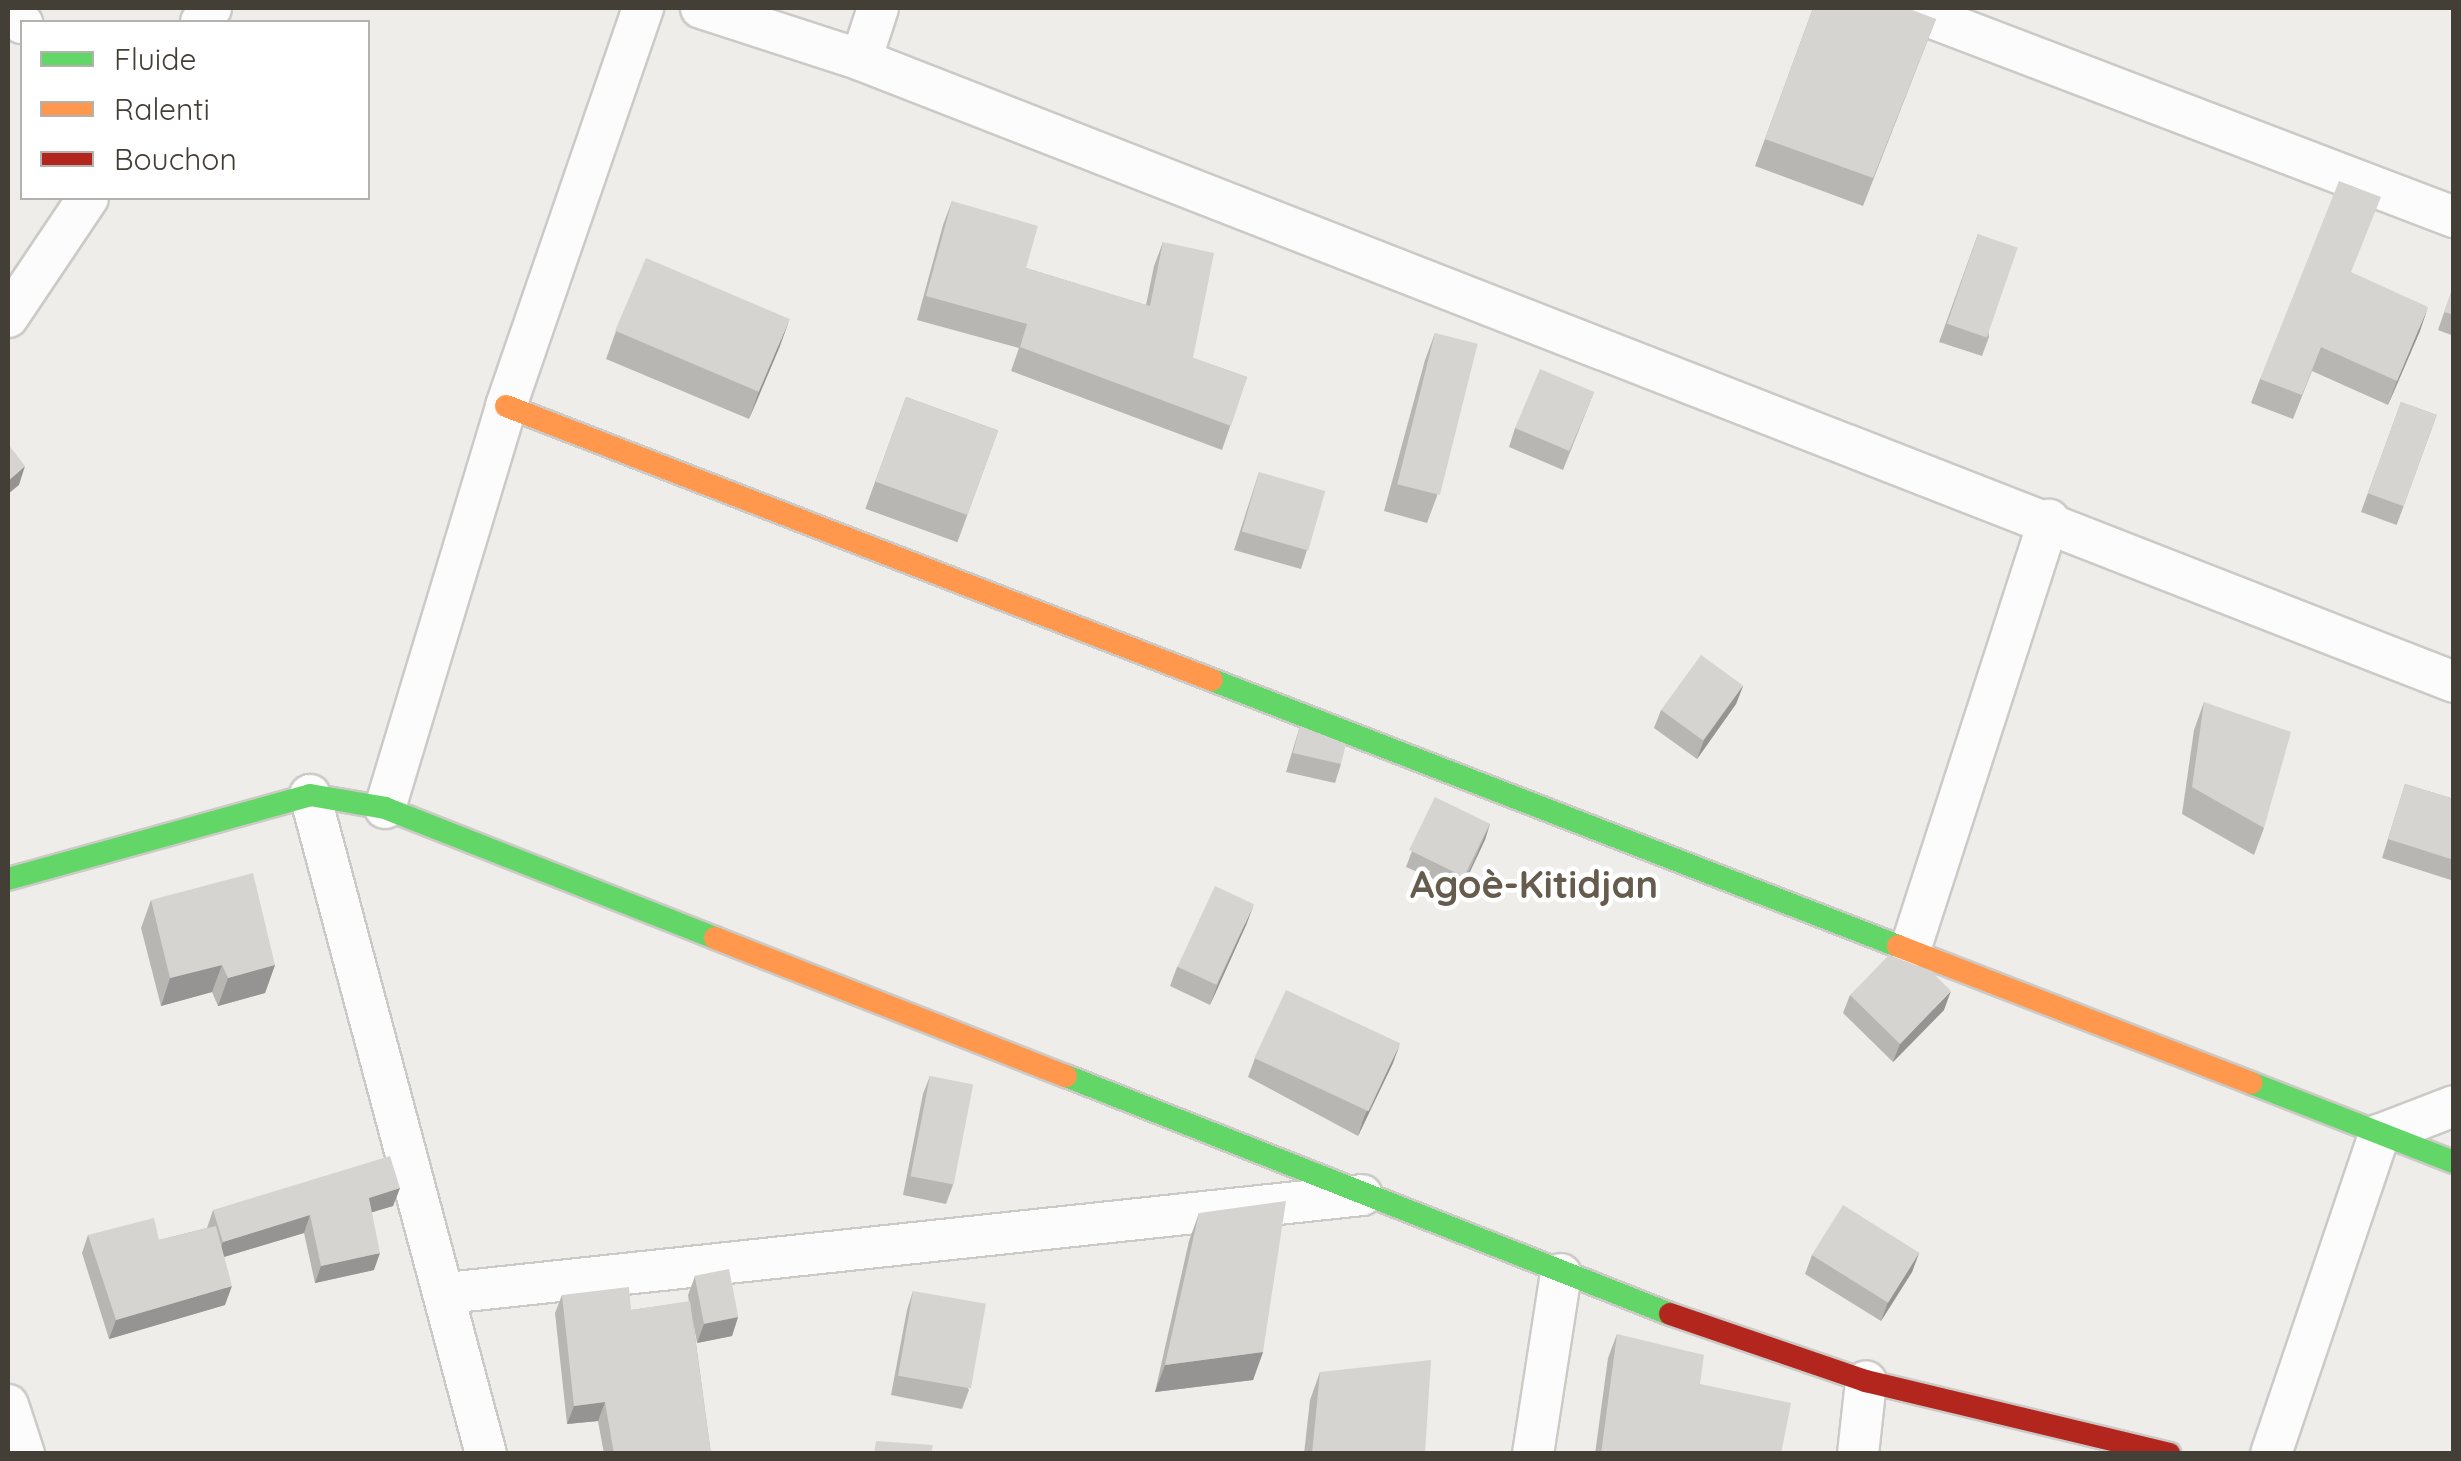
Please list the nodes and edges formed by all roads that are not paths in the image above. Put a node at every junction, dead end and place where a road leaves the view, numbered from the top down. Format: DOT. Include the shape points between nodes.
graph roads {
  1 [pos="642,8"];
  2 [pos="701,8"];
  3 [pos="878,8"];
  4 [pos="1906,8"];
  5 [pos="861,60"];
  6 [pos="87,200"];
  7 [pos="2454,217"];
  8 [pos="8,317"];
  9 [pos="506,406"];
  10 [pos="2049,520"];
  11 [pos="2454,682"];
  12 [pos="310,795"];
  13 [pos="384,808"];
  14 [pos="8,879"];
  15 [pos="1911,946"];
  16 [pos="2454,1106"];
  17 [pos="2378,1135"];
  18 [pos="2454,1162"];
  19 [pos="1368,1195"];
  20 [pos="1561,1274"];
  21 [pos="447,1294"];
  22 [pos="1866,1381"];
  23 [pos="8,1406"];
  24 [pos="2126,1452"];
  25 [pos="24,1454"];
  26 [pos="486,1454"];
  27 [pos="1533,1454"];
  28 [pos="1858,1454"];
  29 [pos="2169,1454"];
  30 [pos="2271,1454"];
  1 -- 9 [label="street"];
  2 -- 5 [label="street"];
  3 -- 5 [label="street"];
  4 -- 7 [label="street"];
  5 -- 10 [label="street"];
  6 -- 8 [label="street"];
  9 -- 13 [label="street"];
  9 -- 15 [label="street"];
  10 -- 11 [label="street"];
  10 -- 15 [label="street"];
  12 -- 13 [label="street"];
  12 -- 14 [label="street"];
  12 -- 21 [label="street"];
  13 -- 19 [label="street"];
  15 -- 17 [label="street"];
  16 -- 17 [label="street"];
  17 -- 18 [label="street"];
  17 -- 30 [label="street"];
  19 -- 20 [label="street"];
  19 -- 21 [label="street"];
  20 -- 22 [label="street"];
  20 -- 27 [label="street"];
  21 -- 26 [label="street"];
  22 -- 24 [label="street"];
  22 -- 28 [label="street"];
  23 -- 25 [label="street"];
  24 -- 29 [label="street"];
}
